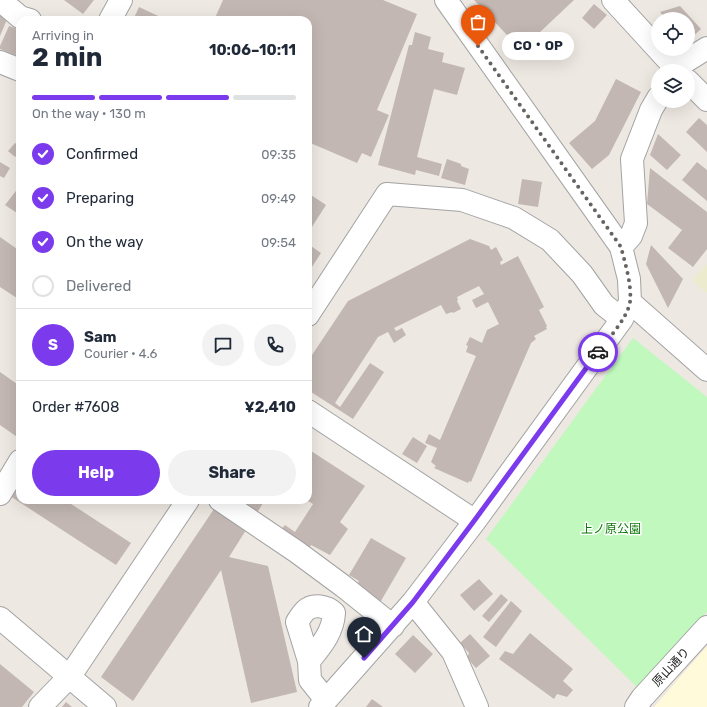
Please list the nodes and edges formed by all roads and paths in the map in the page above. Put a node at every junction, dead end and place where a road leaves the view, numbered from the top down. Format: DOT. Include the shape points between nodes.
graph roads {
  1 [pos="0,0"];
  2 [pos="121,0"];
  3 [pos="446,0"];
  4 [pos="614,0"];
  5 [pos="19,16"];
  6 [pos="112,16"];
  7 [pos="707,48"];
  8 [pos="0,62"];
  9 [pos="670,64"];
  10 [pos="688,64"];
  11 [pos="16,68"];
  12 [pos="695,89"];
  13 [pos="707,100"];
  14 [pos="652,108"];
  15 [pos="621,247"];
  16 [pos="312,309"];
  17 [pos="626,310"];
  18 [pos="707,370"];
  19 [pos="312,414"];
  20 [pos="16,468"];
  21 [pos="0,494"];
  22 [pos="185,504"];
  23 [pos="226,504"];
  24 [pos="474,521"];
  25 [pos="413,602"];
  26 [pos="0,618"];
  27 [pos="392,626"];
  28 [pos="707,627"];
  29 [pos="309,661"];
  30 [pos="70,676"];
  31 [pos="323,704"];
  32 [pos="40,707"];
  33 [pos="105,707"];
  34 [pos="477,707"];
  35 [pos="636,707"];
  1 -- 5 [label="street"];
  2 -- 6 [label="street"];
  3 -- 15 [label="street"];
  4 -- 9 [label="street"];
  7 -- 10 [label="street"];
  8 -- 11 [label="street"];
  12 -- 13 [label="street"];
  14 -- 15 [label="street" via="632,159 636,223 631,236"];
  15 -- 17 [label="street" via="629,279"];
  16 -- 17 [label="street" via="387,194 462,200 514,218 550,240 582,274 604,305"];
  17 -- 18 [label="street"];
  17 -- 24 [label="street"];
  19 -- 24 [label="street"];
  20 -- 21 [label="street"];
  22 -- 30 [label="street"];
  23 -- 27 [label="street" via="297,552"];
  24 -- 25 [label="street"];
  25 -- 27 [label="street"];
  25 -- 34 [label="street" via="453,652"];
  26 -- 30 [label="street"];
  27 -- 31 [label="street"];
  28 -- 35 [label="street, 原山通り"];
  29 -- 31 [label="street" via="310,680"];
  30 -- 32 [label="street"];
  30 -- 33 [label="street"];
}
